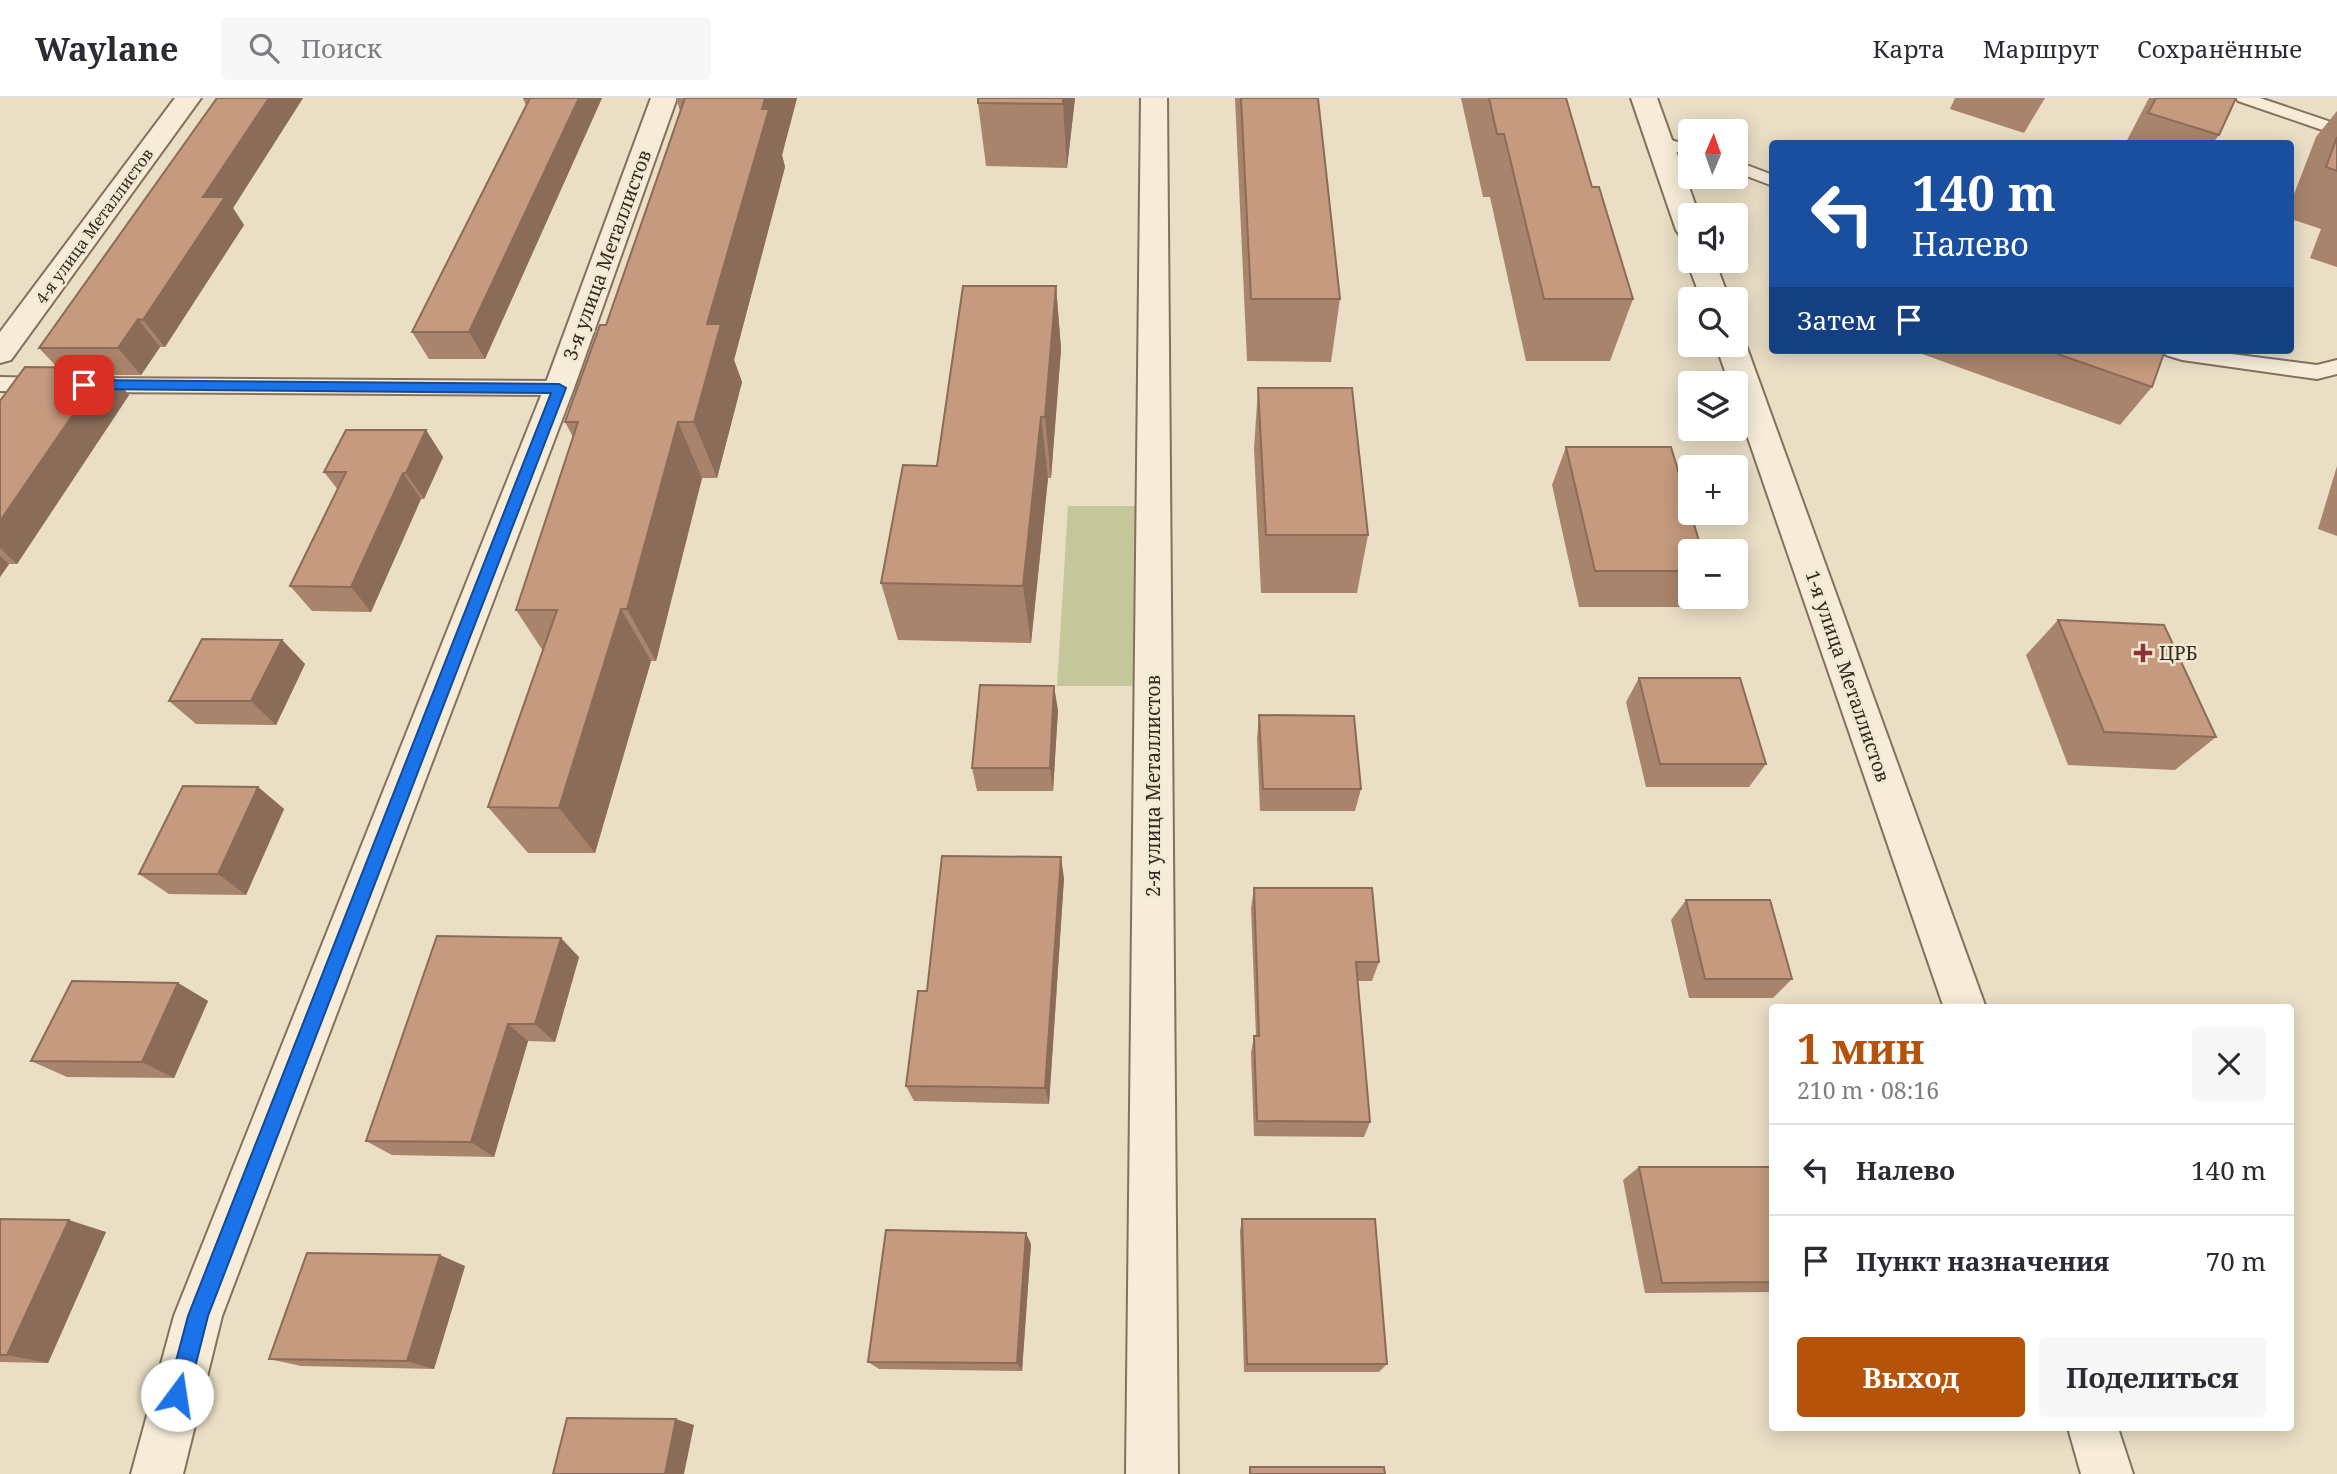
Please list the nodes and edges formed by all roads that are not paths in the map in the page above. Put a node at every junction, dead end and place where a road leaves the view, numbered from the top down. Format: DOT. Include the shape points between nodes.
graph roads {
  1 [pos="188,98"];
  2 [pos="664,98"];
  3 [pos="1154,98"];
  4 [pos="1644,98"];
  5 [pos="2244,98"];
  6 [pos="2337,130"];
  7 [pos="1659,141"];
  8 [pos="1678,147"];
  9 [pos="1748,171"];
  10 [pos="1769,179"];
  11 [pos="1681,203"];
  12 [pos="0,353"];
  13 [pos="2182,354"];
  14 [pos="1735,357"];
  15 [pos="2337,367"];
  16 [pos="0,384"];
  17 [pos="559,388"];
  18 [pos="1964,1004"];
  19 [pos="2094,1431"];
  20 [pos="157,1474"];
  21 [pos="1152,1474"];
  22 [pos="2107,1474"];
  1 -- 12 [label="street, 4-я улица Металлистов"];
  2 -- 17 [label="street, 3-я улица Металлистов"];
  3 -- 21 [label="street, 2-я улица Металлистов"];
  4 -- 7 [label="street"];
  5 -- 6 [label="lane"];
  7 -- 8 [label="lane"];
  7 -- 11 [label="street"];
  9 -- 10 [label="lane"];
  13 -- 15 [label="lane" via="2317,372"];
  14 -- 18 [label="street, 1-я улица Металлистов"];
  16 -- 17 [label="lane"];
  17 -- 20 [label="street, 3-я улица Металлистов" via="198,1316"];
  19 -- 22 [label="street"];
}
